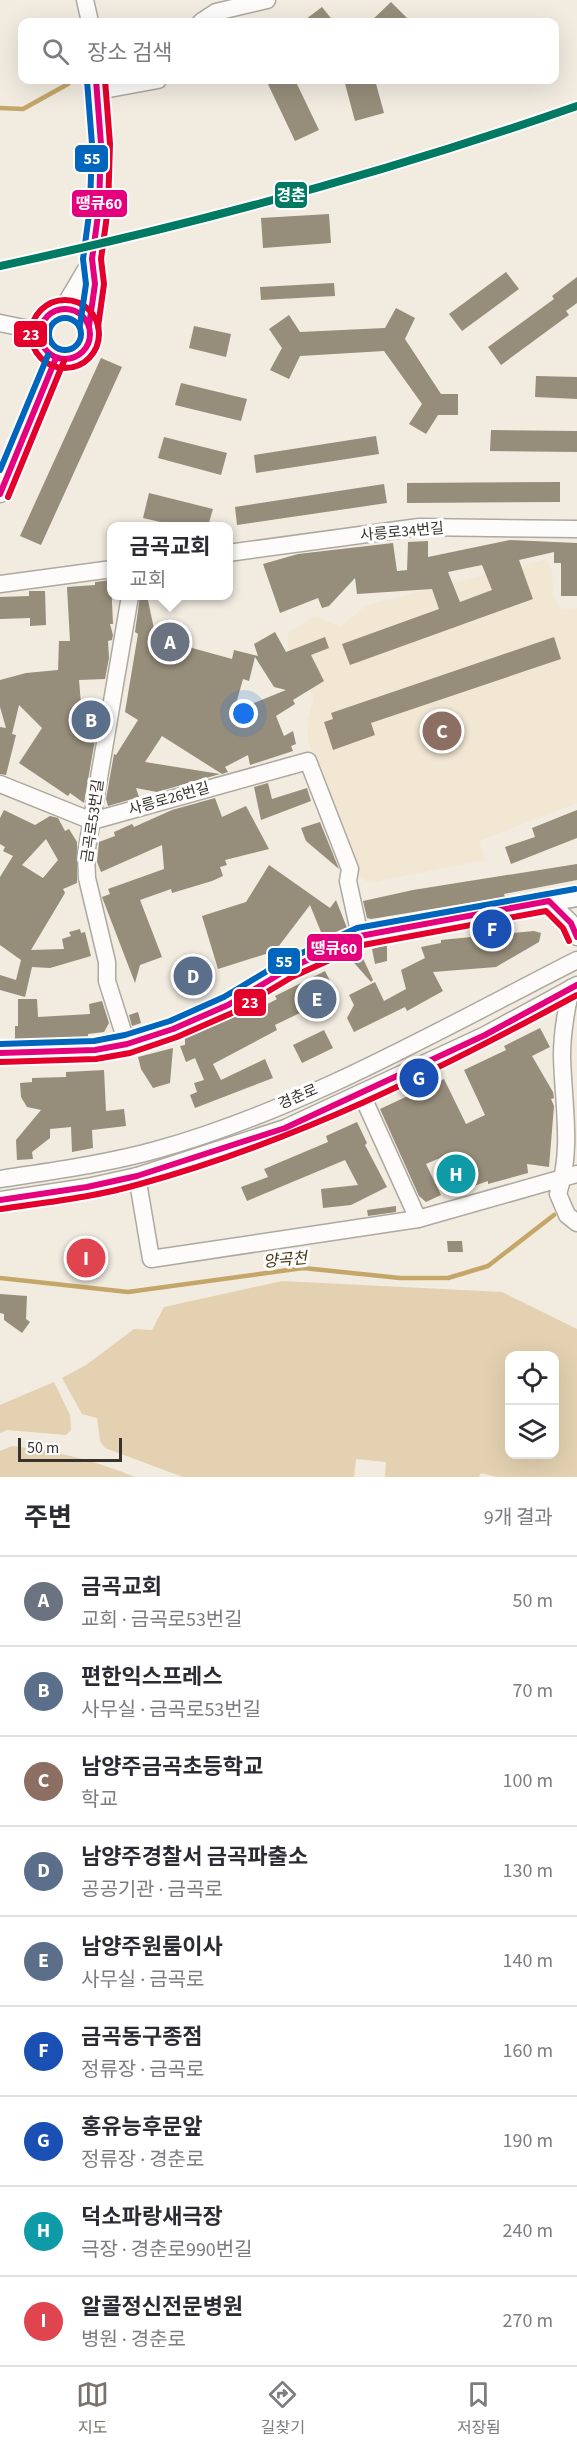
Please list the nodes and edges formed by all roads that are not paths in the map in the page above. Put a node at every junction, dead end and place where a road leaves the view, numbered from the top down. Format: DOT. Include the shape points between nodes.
graph roads {
  1 [pos="85,0"];
  2 [pos="267,0"];
  3 [pos="89,18"];
  4 [pos="207,18"];
  5 [pos="97,85"];
  6 [pos="92,259"];
  7 [pos="63,308"];
  8 [pos="0,323"];
  9 [pos="89,326"];
  10 [pos="39,331"];
  11 [pos="56,358"];
  12 [pos="0,494"];
  13 [pos="577,529"];
  14 [pos="233,552"];
  15 [pos="107,570"];
  16 [pos="0,584"];
  17 [pos="129,600"];
  18 [pos="0,783"];
  19 [pos="92,821"];
  20 [pos="577,898"];
  21 [pos="549,901"];
  22 [pos="360,936"];
  23 [pos="577,937"];
  24 [pos="577,960"];
  25 [pos="574,986"];
  26 [pos="127,1044"];
  27 [pos="0,1053"];
  28 [pos="362,1093"];
  29 [pos="570,1175"];
  30 [pos="137,1176"];
  31 [pos="0,1179"];
  32 [pos="0,1200"];
  33 [pos="418,1219"];
  34 [pos="577,1223"];
  1 -- 3 [label="street"];
  2 -- 4 [label="street" via="216,12"];
  5 -- 6 [label="street" via="101,144"];
  6 -- 7 [label="street"];
  6 -- 9 [label="street" via="95,284"];
  7 -- 9 [label="street" via="79,313"];
  7 -- 10 [label="street" via="47,315"];
  8 -- 10 [label="street"];
  9 -- 11 [label="street" via="85,350 72,358"];
  10 -- 11 [label="street" via="43,347"];
  11 -- 12 [label="street"];
  13 -- 14 [label="street, 사릉로34번길" via="418,527"];
  15 -- 16 [label="street"];
  17 -- 19 [label="street, 금곡로53번길"];
  18 -- 19 [label="street"];
  19 -- 22 [label="street, 사릉로26번길" via="308,761 350,869 348,881"];
  19 -- 26 [label="street, 금곡로53번길" via="86,854 87,878 107,962 107,981"];
  20 -- 21 [label="street"];
  21 -- 22 [label="street"];
  21 -- 23 [label="street" via="572,923"];
  22 -- 26 [label="street" via="288,969 228,1005"];
  24 -- 31 [label="street, 경춘로" via="371,1065 224,1127 156,1150"];
  25 -- 28 [label="street, 경춘로" via="485,1035"];
  25 -- 29 [label="street" via="564,1018 562,1055"];
  26 -- 27 [label="street" via="95,1050"];
  28 -- 30 [label="street, 경춘로" via="285,1128"];
  28 -- 33 [label="street"];
  29 -- 33 [label="street"];
  29 -- 34 [label="street" via="558,1194 567,1215"];
  30 -- 32 [label="street, 경춘로"];
  30 -- 33 [label="street" via="152,1259"];
}
